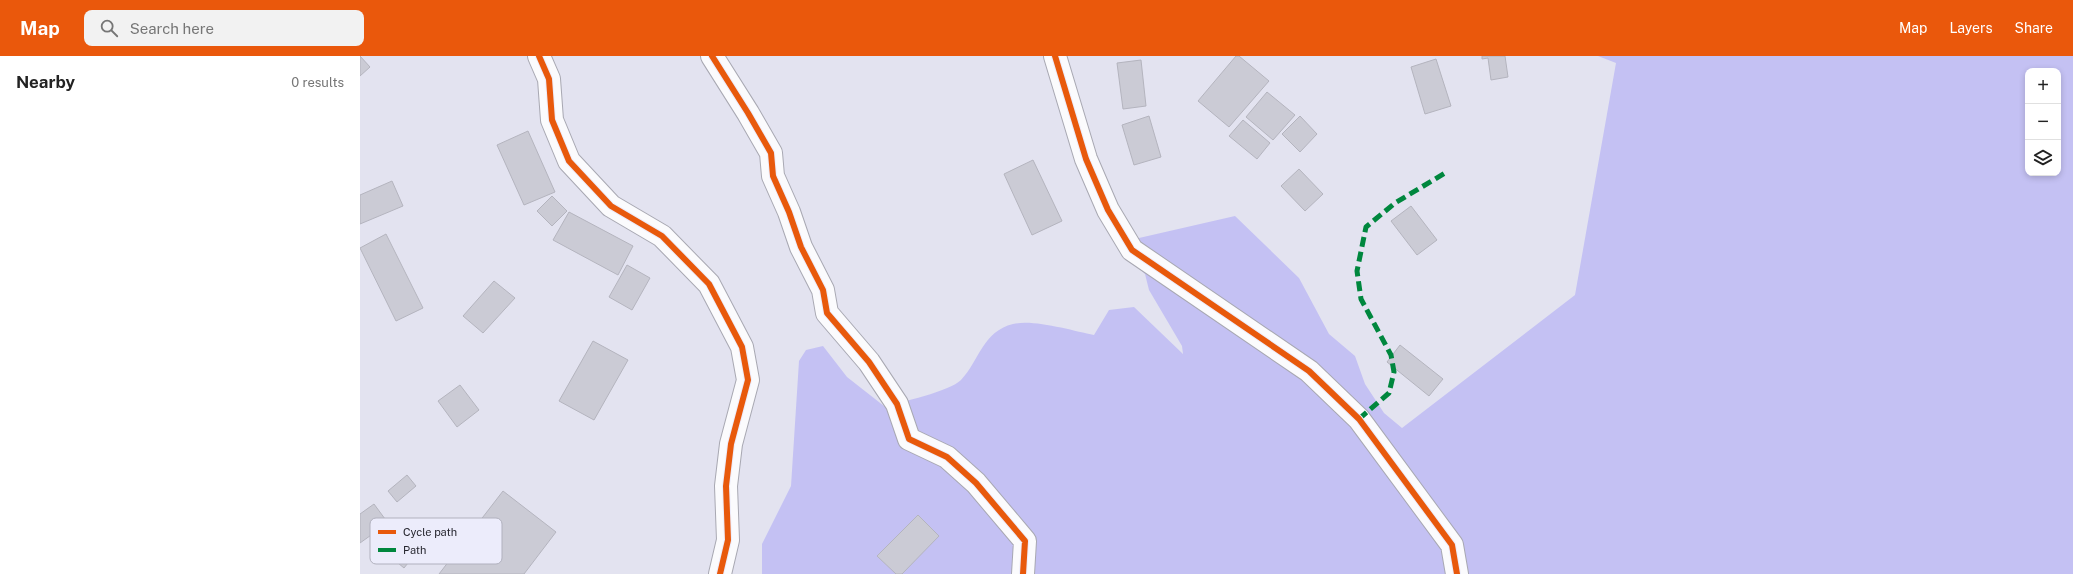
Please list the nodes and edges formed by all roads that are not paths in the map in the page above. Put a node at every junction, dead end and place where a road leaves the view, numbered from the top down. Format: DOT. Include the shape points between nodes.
graph roads {
  1 [pos="539,56"];
  2 [pos="712,56"];
  3 [pos="1055,56"];
  4 [pos="720,574"];
  5 [pos="1023,574"];
  6 [pos="1457,574"];
  1 -- 4 [label="street" via="548,79 552,120 569,161 611,206 662,236 709,284 742,347 748,380 731,444 726,486 728,540"];
  2 -- 5 [label="street" via="771,153 773,176 801,247 823,290 827,313 869,362 897,404 909,439 947,457 976,483 1025,541"];
  3 -- 6 [label="street" via="1086,159 1108,210 1132,250 1309,371 1359,419 1452,545"];
}
